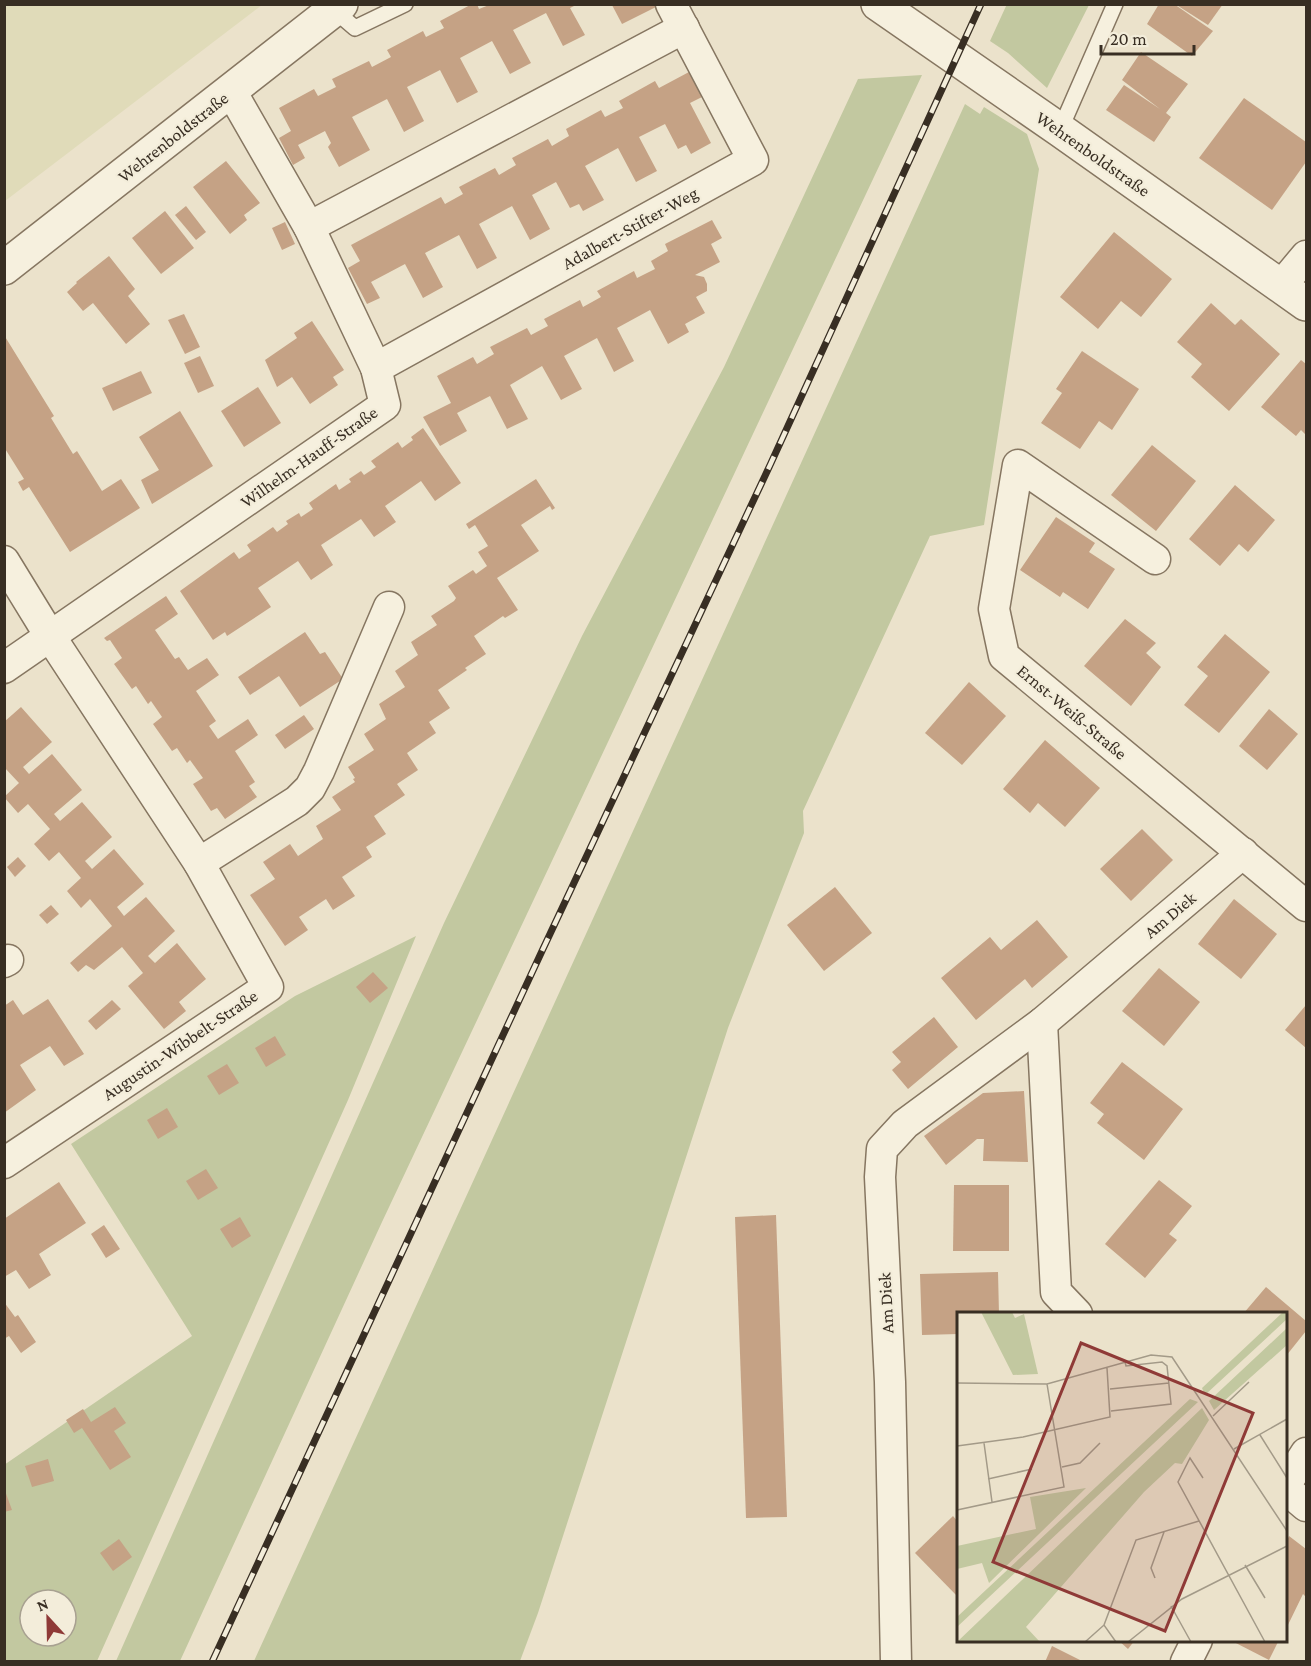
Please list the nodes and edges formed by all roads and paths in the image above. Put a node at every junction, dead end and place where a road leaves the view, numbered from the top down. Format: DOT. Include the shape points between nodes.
graph roads {
  1 [pos="405,4"];
  2 [pos="878,4"];
  3 [pos="1115,4"];
  4 [pos="338,7"];
  5 [pos="677,16"];
  6 [pos="231,92"];
  7 [pos="1060,130"];
  8 [pos="309,226"];
  9 [pos="1306,256"];
  10 [pos="4,268"];
  11 [pos="1294,295"];
  12 [pos="376,368"];
  13 [pos="1155,559"];
  14 [pos="4,561"];
  15 [pos="389,607"];
  16 [pos="50,636"];
  17 [pos="4,668"];
  18 [pos="1243,853"];
  19 [pos="199,863"];
  20 [pos="1306,906"];
  21 [pos="1042,1023"];
  22 [pos="4,1163"];
  23 [pos="1075,1312"];
  24 [pos="1306,1453"];
  25 [pos="1287,1482"];
  26 [pos="1287,1491"];
  27 [pos="1306,1506"];
  28 [pos="1196,1642"];
  29 [pos="896,1662"];
  30 [pos="1186,1662"];
  1 -- 4 [label="lane" via="355,28"];
  2 -- 7 [label="street, Wehrenboldstraße"];
  3 -- 7 [label="lane"];
  4 -- 6 [label="street, Wehrenboldstraße"];
  5 -- 8 [label="street, Adalbert-Stifter-Weg"];
  5 -- 12 [label="street, Adalbert-Stifter-Weg" via="753,160"];
  6 -- 8 [label="street, Wilhelm-Hauff-Straße"];
  6 -- 10 [label="street, Wehrenboldstraße"];
  7 -- 11 [label="street, Wehrenboldstraße"];
  8 -- 12 [label="street, Wilhelm-Hauff-Straße"];
  9 -- 11 [label="street"];
  12 -- 16 [label="street, Wilhelm-Hauff-Straße" via="385,405"];
  13 -- 18 [label="street, Ernst-Weiß-Straße" via="1018,465 994,609 1004,656"];
  14 -- 16 [label="street, Augustin-Wibbelt-Straße"];
  15 -- 19 [label="street" via="310,788 297,801"];
  16 -- 17 [label="street, Wilhelm-Hauff-Straße"];
  16 -- 19 [label="street, Augustin-Wibbelt-Straße"];
  18 -- 20 [label="street, Ernst-Weiß-Straße"];
  18 -- 21 [label="street, Am Diek"];
  19 -- 22 [label="street, Augustin-Wibbelt-Straße" via="268,987"];
  21 -- 23 [label="street" via="1056,1292"];
  21 -- 29 [label="street, Am Diek" via="905,1124 882,1149"];
  24 -- 25 [label="street"];
  26 -- 27 [label="street"];
  28 -- 30 [label="street"];
}
